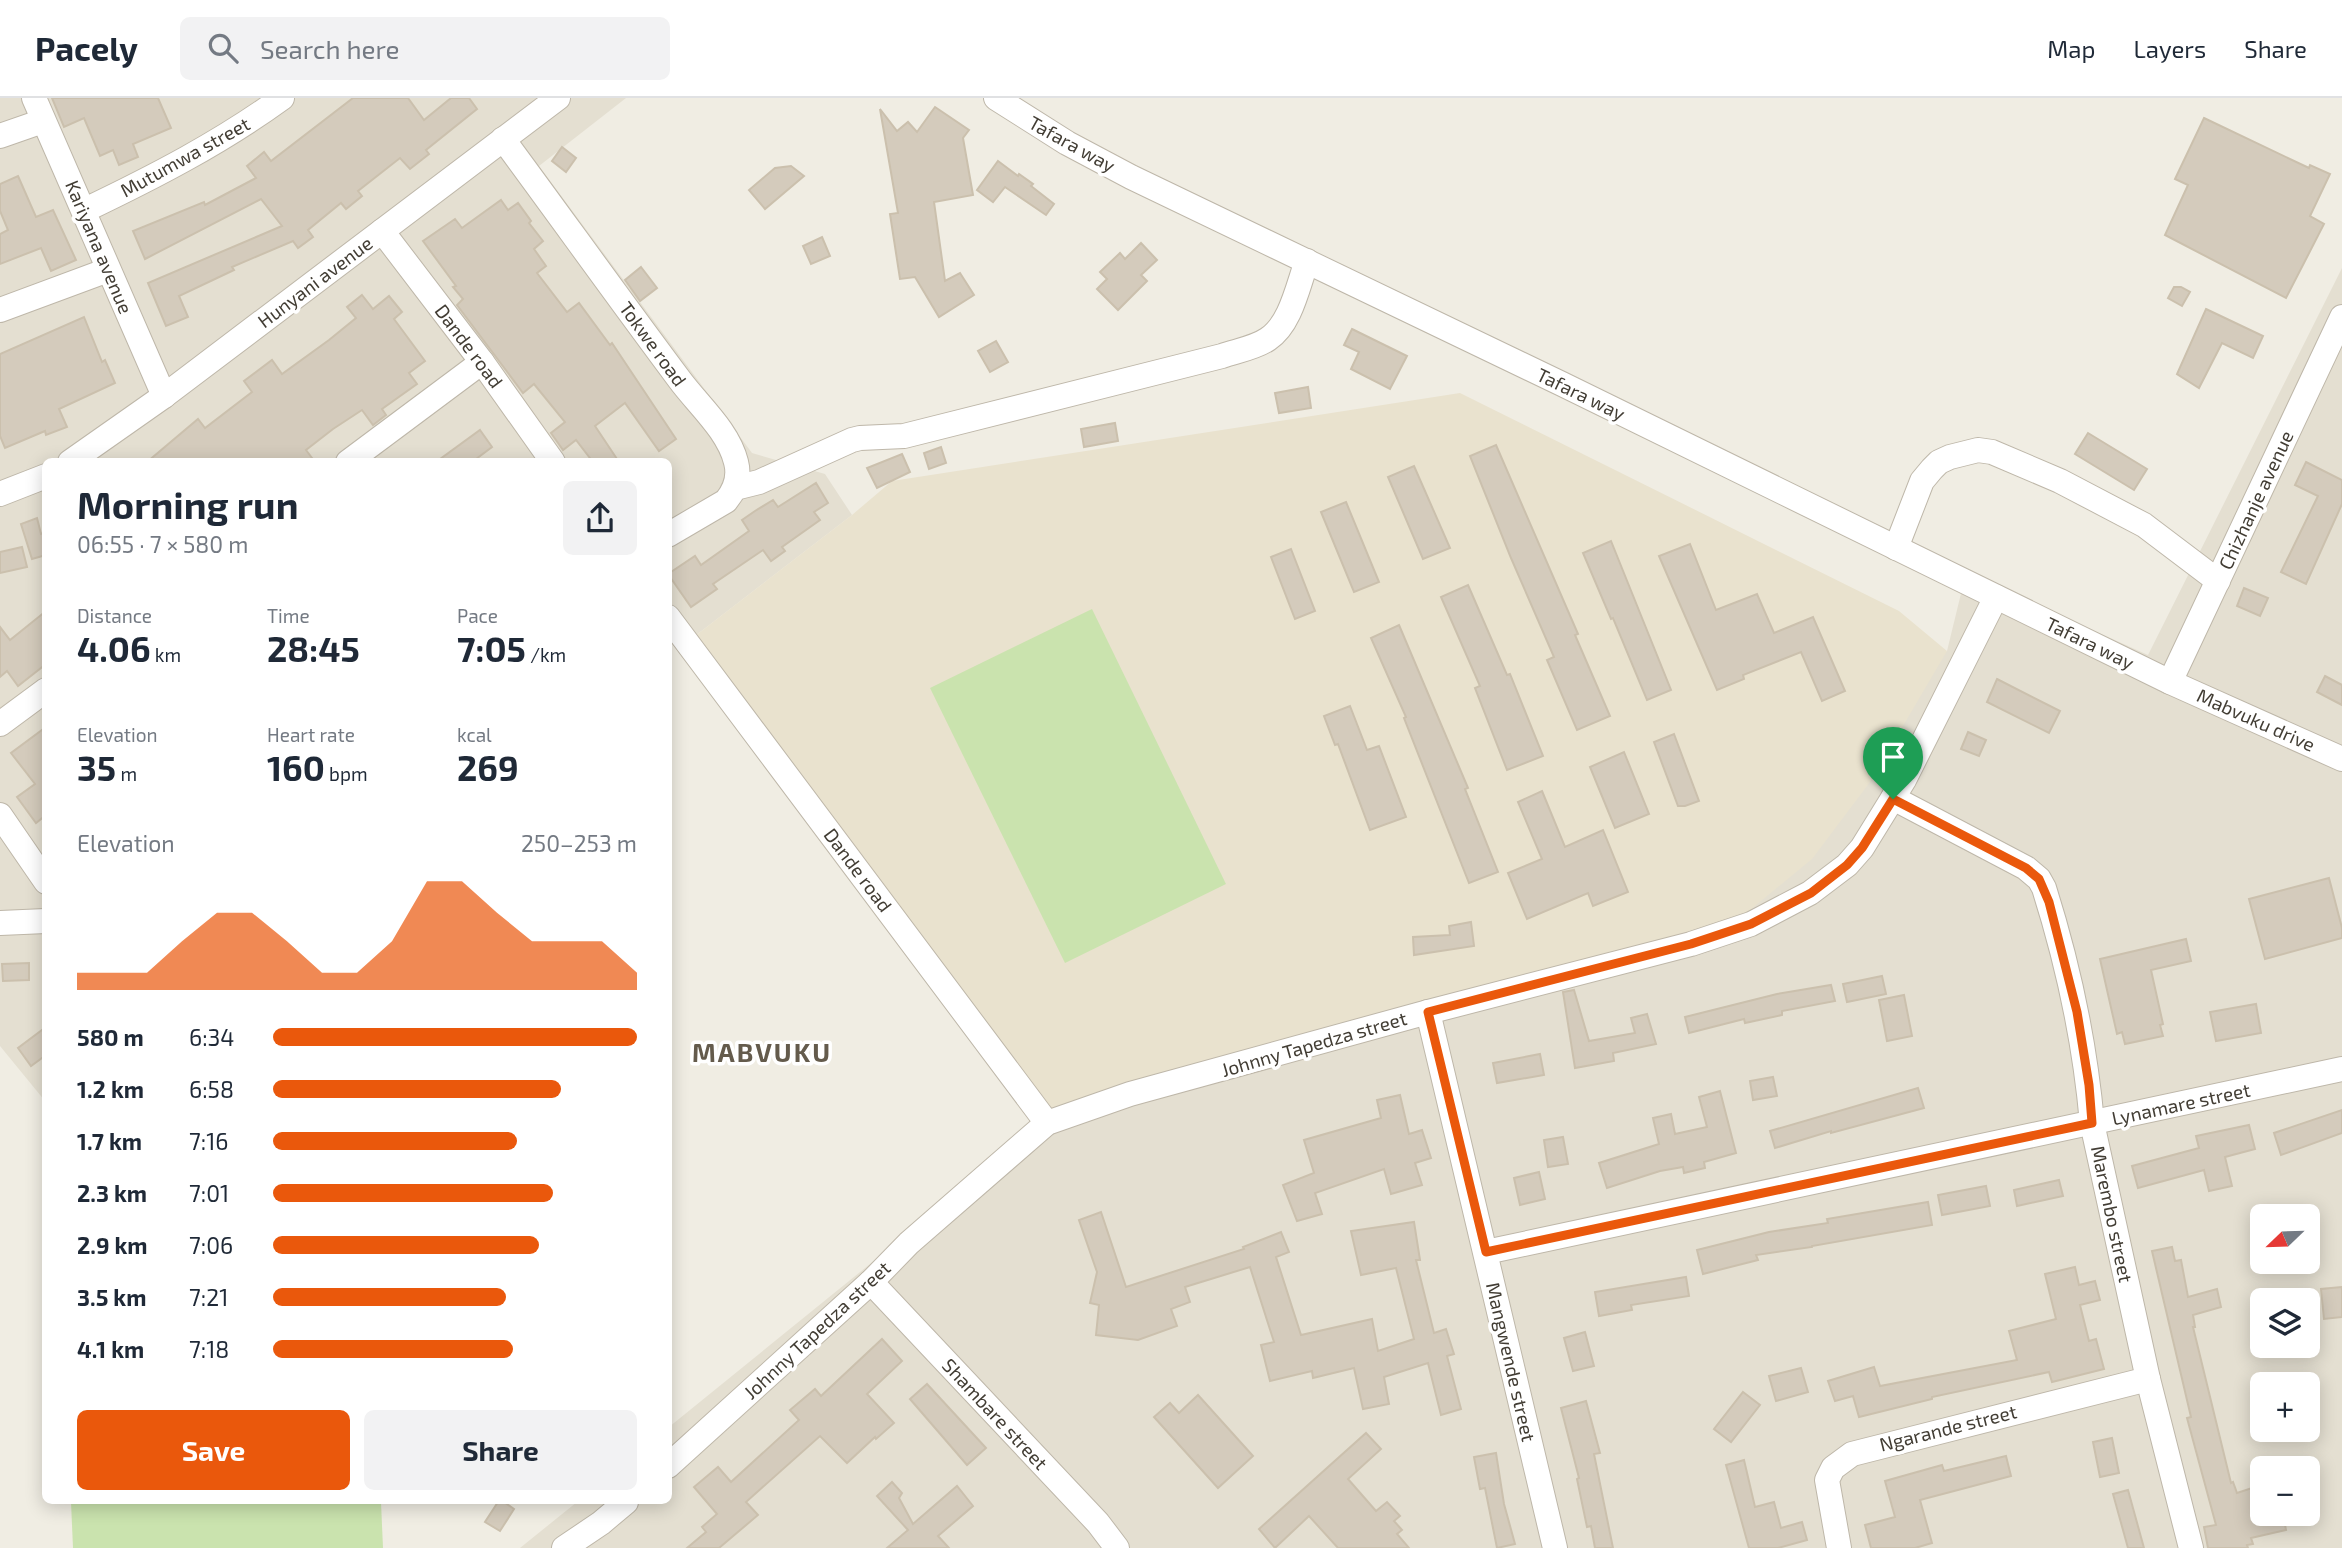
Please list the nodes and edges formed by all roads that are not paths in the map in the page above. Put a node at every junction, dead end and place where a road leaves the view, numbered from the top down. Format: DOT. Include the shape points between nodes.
graph roads {
  1 [pos="282,98"];
  2 [pos="558,98"];
  3 [pos="996,98"];
  4 [pos="38,109"];
  5 [pos="0,136"];
  6 [pos="503,139"];
  7 [pos="85,210"];
  8 [pos="382,231"];
  9 [pos="1307,261"];
  10 [pos="108,270"];
  11 [pos="0,310"];
  12 [pos="2342,317"];
  13 [pos="482,362"];
  14 [pos="164,396"];
  15 [pos="76,458"];
  16 [pos="353,458"];
  17 [pos="550,458"];
  18 [pos="42,478"];
  19 [pos="735,488"];
  20 [pos="0,494"];
  21 [pos="672,533"];
  22 [pos="1896,548"];
  23 [pos="2217,581"];
  24 [pos="1996,597"];
  25 [pos="672,622"];
  26 [pos="2170,682"];
  27 [pos="42,693"];
  28 [pos="0,724"];
  29 [pos="2342,758"];
  30 [pos="1893,799"];
  31 [pos="0,815"];
  32 [pos="42,876"];
  33 [pos="42,921"];
  34 [pos="0,923"];
  35 [pos="1428,1012"];
  36 [pos="2342,1069"];
  37 [pos="1047,1123"];
  38 [pos="2092,1123"];
  39 [pos="1486,1252"];
  40 [pos="871,1282"];
  41 [pos="2148,1378"];
  42 [pos="672,1462"];
  43 [pos="624,1504"];
  44 [pos="564,1548"];
  45 [pos="1117,1548"];
  46 [pos="1555,1548"];
  47 [pos="1839,1548"];
  48 [pos="2191,1548"];
  1 -- 7 [label="street, Mutumwa street" via="203,151"];
  2 -- 6 [label="street, Hunyani avenue"];
  3 -- 9 [label="street, Tafara way" via="1131,177"];
  4 -- 5 [label="street"];
  4 -- 7 [label="street, Kariyana avenue"];
  6 -- 8 [label="street, Hunyani avenue"];
  6 -- 19 [label="street, Tokwe road" via="718,426 737,463"];
  7 -- 10 [label="street, Kariyana avenue"];
  8 -- 13 [label="street, Dande road"];
  8 -- 14 [label="street, Hunyani avenue"];
  9 -- 19 [label="street" via="1285,320 1265,341 1222,356 904,436 860,438"];
  9 -- 22 [label="street, Tafara way"];
  10 -- 11 [label="street"];
  10 -- 14 [label="street, Kariyana avenue"];
  12 -- 23 [label="street, Chizhanje avenue"];
  13 -- 16 [label="street"];
  13 -- 17 [label="street, Dande road"];
  14 -- 15 [label="street, Hunyani avenue"];
  18 -- 20 [label="street"];
  19 -- 21 [label="street" via="726,501"];
  22 -- 23 [label="street" via="1922,481 1932,469 1961,453 1985,451 2060,481 2144,525"];
  22 -- 24 [label="street, Tafara way"];
  23 -- 26 [label="street, Chizhanje avenue"];
  24 -- 26 [label="street, Tafara way"];
  24 -- 30 [label="street, Johnny Tapedza street"];
  25 -- 37 [label="street, Dande road"];
  26 -- 29 [label="street, Mabvuku drive"];
  27 -- 28 [label="street"];
  30 -- 35 [label="street, Johnny Tapedza street" via="1847,865 1811,893 1751,924 1691,944"];
  30 -- 38 [label="street, Marembo street" via="2039,879 2077,1012"];
  31 -- 32 [label="street"];
  33 -- 34 [label="street"];
  35 -- 37 [label="street, Johnny Tapedza street" via="1130,1094"];
  35 -- 39 [label="street, Mangwende street"];
  36 -- 38 [label="street, Lynamare street"];
  37 -- 40 [label="street, Johnny Tapedza street"];
  38 -- 39 [label="street, Lynamare street"];
  38 -- 41 [label="street, Marembo street"];
  39 -- 46 [label="street, Mangwende street"];
  40 -- 42 [label="street, Johnny Tapedza street"];
  40 -- 45 [label="street, Shambare street"];
  41 -- 47 [label="street, Ngarande street" via="1852,1454 1833,1468 1827,1480"];
  41 -- 48 [label="street, Marembo street"];
  43 -- 44 [label="street"];
}
